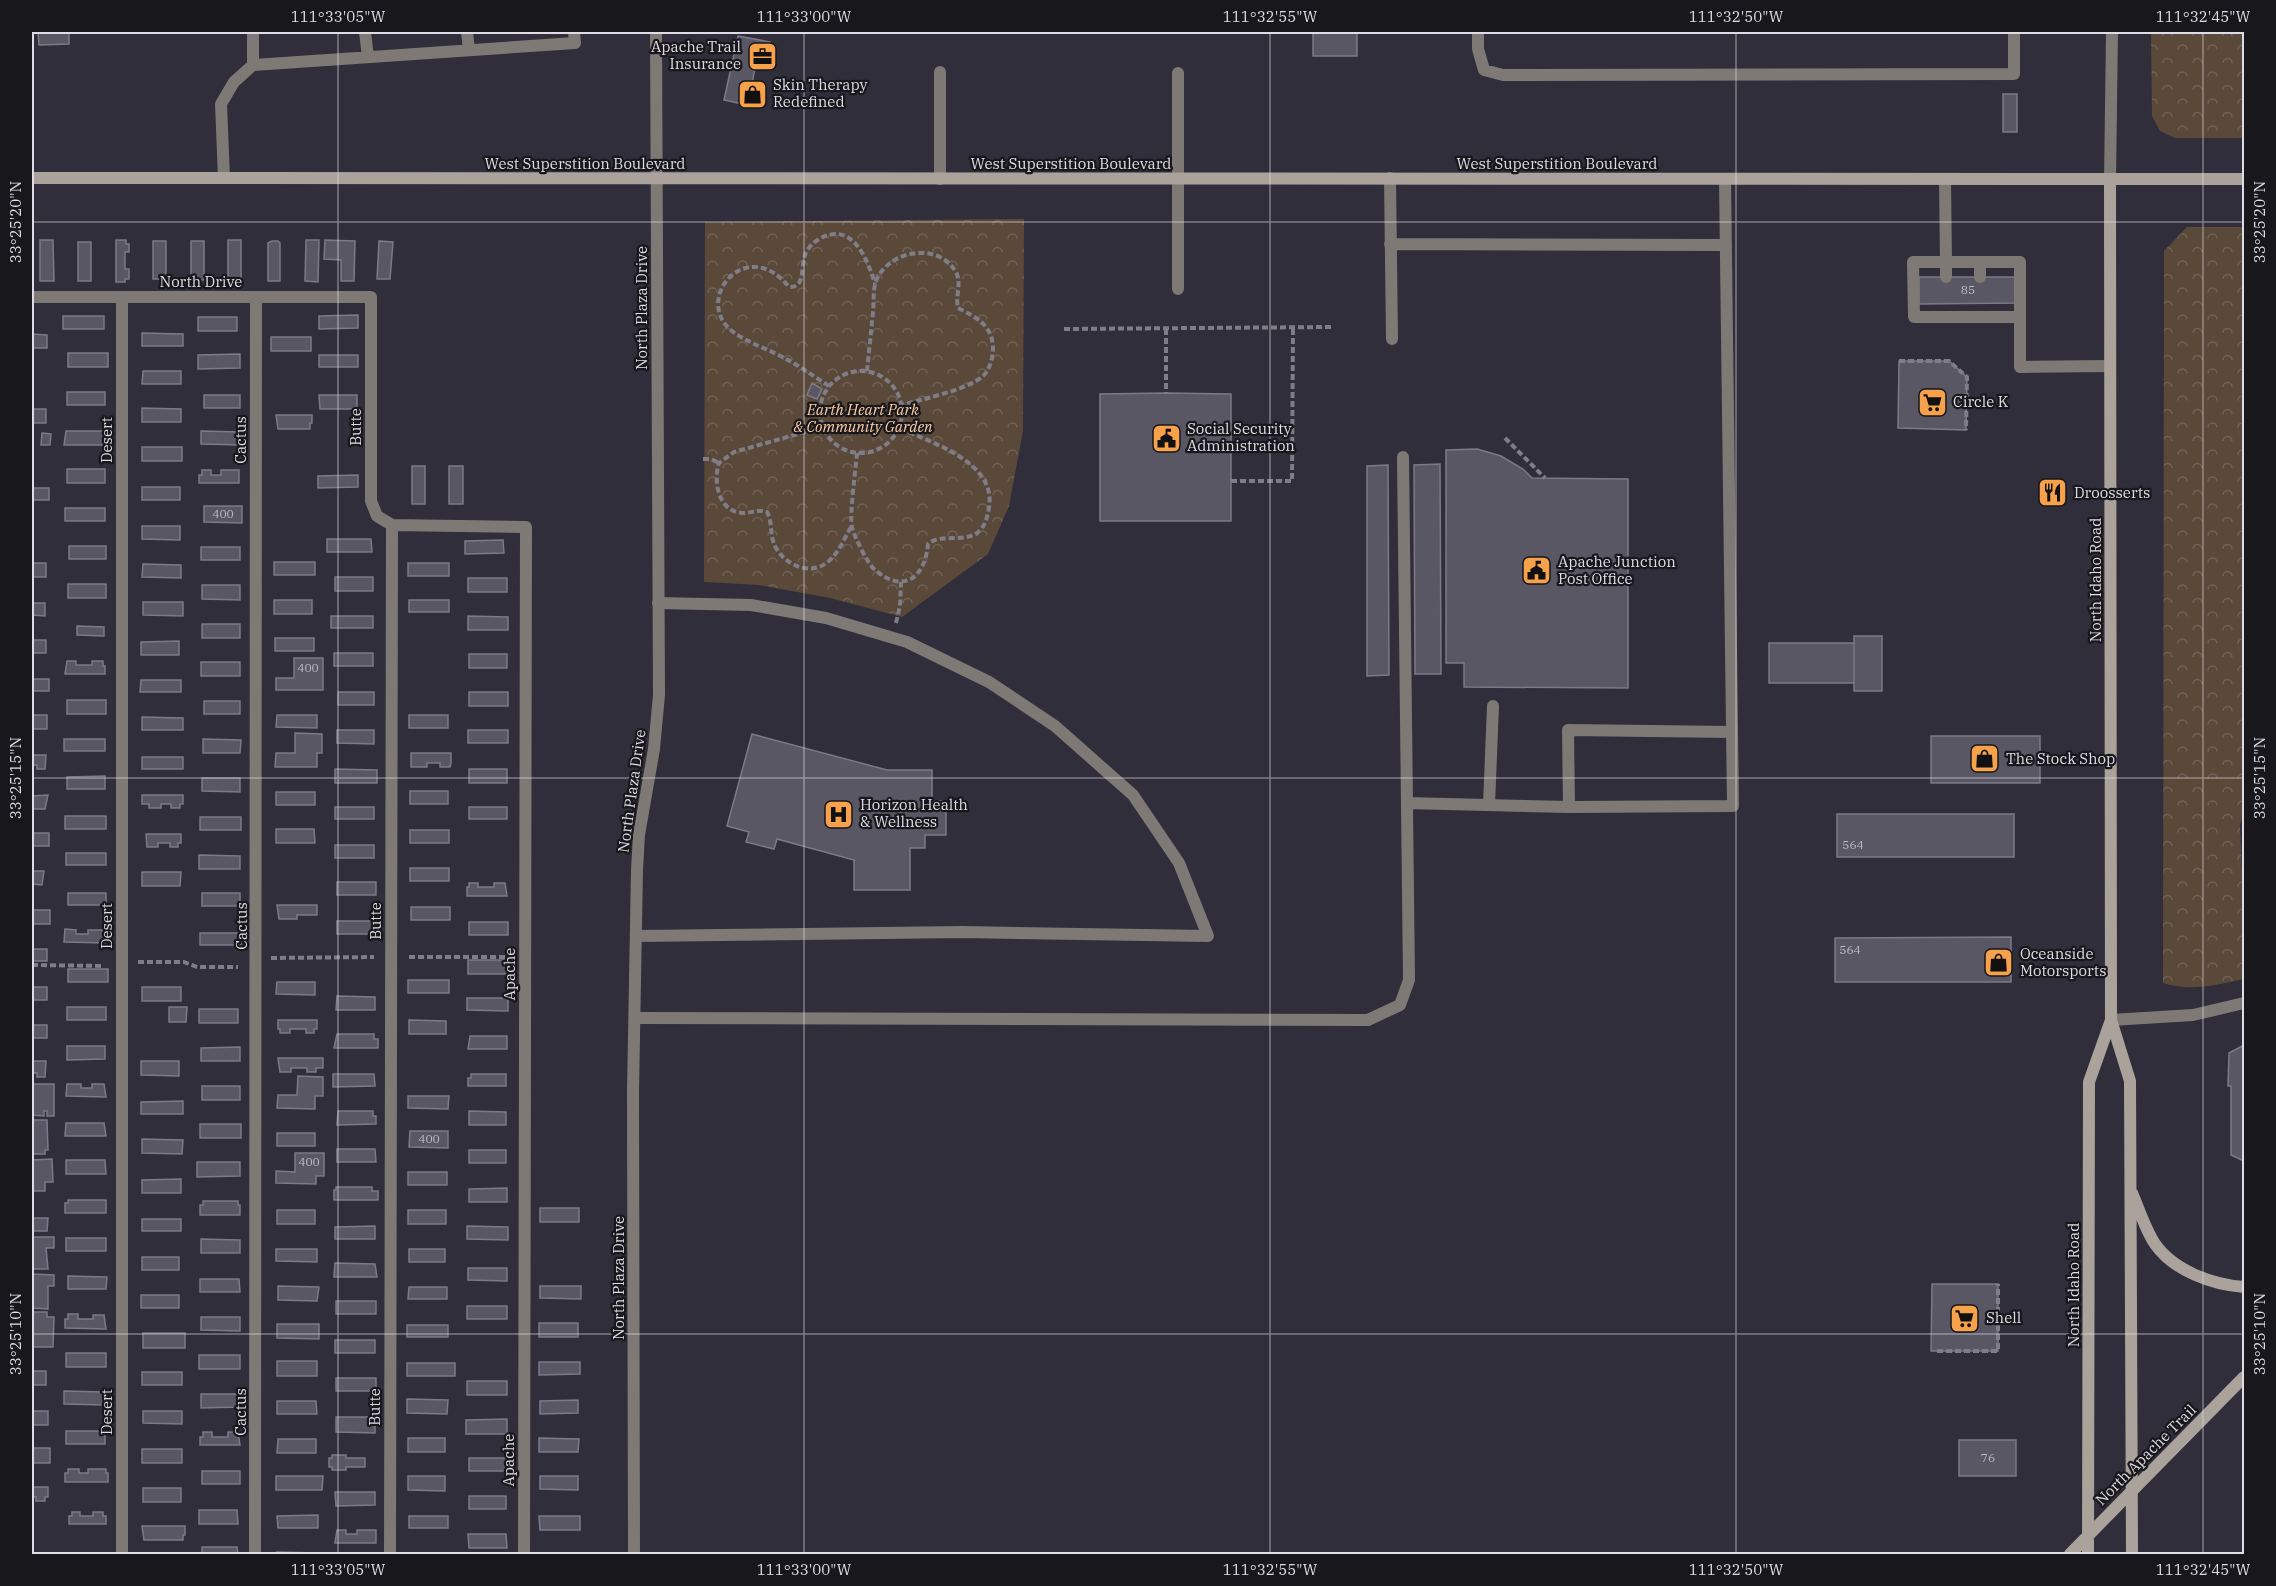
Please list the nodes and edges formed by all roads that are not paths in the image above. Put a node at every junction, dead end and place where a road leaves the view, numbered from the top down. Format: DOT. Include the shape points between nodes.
graph roads {
  1 [pos="253,32"];
  2 [pos="366,32"];
  3 [pos="467,32"];
  4 [pos="574,32"];
  5 [pos="656,32"];
  6 [pos="1478,32"];
  7 [pos="2014,32"];
  8 [pos="2112,32"];
  9 [pos="469,50"];
  10 [pos="368,57"];
  11 [pos="253,65"];
  12 [pos="940,72"];
  13 [pos="1178,73"];
  14 [pos="32,178"];
  15 [pos="224,178"];
  16 [pos="1390,178"];
  17 [pos="656,179"];
  18 [pos="940,179"];
  19 [pos="1178,179"];
  20 [pos="1725,179"];
  21 [pos="1945,179"];
  22 [pos="2244,179"];
  23 [pos="2110,180"];
  24 [pos="1390,244"];
  25 [pos="1726,245"];
  26 [pos="1946,262"];
  27 [pos="1980,262"];
  28 [pos="1946,277"];
  29 [pos="1980,277"];
  30 [pos="1178,289"];
  31 [pos="32,297"];
  32 [pos="122,297"];
  33 [pos="256,297"];
  34 [pos="371,297"];
  35 [pos="1980,303"];
  36 [pos="1946,304"];
  37 [pos="1946,317"];
  38 [pos="1980,317"];
  39 [pos="2020,317"];
  40 [pos="1392,339"];
  41 [pos="2110,366"];
  42 [pos="1402,457"];
  43 [pos="392,525"];
  44 [pos="658,603"];
  45 [pos="1492,706"];
  46 [pos="1732,732"];
  47 [pos="1407,802"];
  48 [pos="1489,805"];
  49 [pos="1569,807"];
  50 [pos="636,936"];
  51 [pos="2244,1003"];
  52 [pos="635,1018"];
  53 [pos="2111,1020"];
  54 [pos="2130,1189"];
  55 [pos="2244,1287"];
  56 [pos="2244,1377"];
  57 [pos="2131,1492"];
  58 [pos="2088,1536"];
  59 [pos="123,1554"];
  60 [pos="255,1554"];
  61 [pos="390,1554"];
  62 [pos="524,1554"];
  63 [pos="634,1554"];
  64 [pos="2070,1554"];
  65 [pos="2088,1554"];
  66 [pos="2132,1554"];
  1 -- 11 [label="street"];
  2 -- 10 [label="street"];
  3 -- 9 [label="street"];
  4 -- 9 [label="street" via="575,43"];
  5 -- 17 [label="street, North Plaza Drive"];
  6 -- 7 [label="street" via="1484,70 1503,75 1550,75 2014,74"];
  8 -- 23 [label="street, North Idaho Road"];
  9 -- 10 [label="street"];
  10 -- 11 [label="street"];
  11 -- 15 [label="street" via="234,82 221,104"];
  12 -- 18 [label="street"];
  13 -- 19 [label="street"];
  14 -- 15 [label="main road, West Superstition Boulevard"];
  15 -- 17 [label="main road, West Superstition Boulevard"];
  16 -- 19 [label="main road, West Superstition Boulevard"];
  16 -- 20 [label="main road, West Superstition Boulevard"];
  16 -- 24 [label="street"];
  17 -- 18 [label="main road, West Superstition Boulevard"];
  17 -- 44 [label="street, North Plaza Drive"];
  18 -- 19 [label="main road, West Superstition Boulevard"];
  19 -- 30 [label="street"];
  20 -- 21 [label="main road, West Superstition Boulevard"];
  20 -- 25 [label="street"];
  21 -- 23 [label="main road, West Superstition Boulevard"];
  21 -- 26 [label="street"];
  22 -- 23 [label="main road, West Superstition Boulevard"];
  23 -- 41 [label="main road, North Idaho Road"];
  24 -- 25 [label="street"];
  24 -- 40 [label="street"];
  25 -- 46 [label="street"];
  26 -- 27 [label="street"];
  26 -- 28 [label="street"];
  26 -- 37 [label="street" via="1914,262 1914,317"];
  27 -- 29 [label="street"];
  27 -- 39 [label="street" via="2020,262"];
  31 -- 32 [label="street, North Drive"];
  32 -- 33 [label="street, North Drive"];
  32 -- 59 [label="street, Desert"];
  33 -- 34 [label="street, North Drive"];
  33 -- 60 [label="street, Cactus"];
  34 -- 43 [label="street, Butte" via="371,501 377,516"];
  35 -- 38 [label="street"];
  36 -- 37 [label="street"];
  37 -- 38 [label="street"];
  38 -- 39 [label="street"];
  39 -- 41 [label="street" via="2020,367"];
  41 -- 53 [label="main road, North Idaho Road"];
  42 -- 47 [label="street"];
  43 -- 61 [label="street, Butte"];
  43 -- 62 [label="street, Apache" via="526,527"];
  44 -- 50 [label="street, North Plaza Drive" via="659,695 639,835"];
  44 -- 50 [label="street" via="751,605 826,618 907,642 989,682 1055,726 1133,795 1179,863 1208,936 962,932"];
  45 -- 48 [label="street"];
  46 -- 49 [label="street" via="1733,806"];
  46 -- 49 [label="street" via="1568,730"];
  47 -- 48 [label="street"];
  47 -- 52 [label="street" via="1409,980 1400,1005 1368,1020"];
  48 -- 49 [label="street"];
  50 -- 52 [label="street, North Plaza Drive"];
  51 -- 53 [label="street" via="2193,1015"];
  52 -- 63 [label="street, North Plaza Drive"];
  53 -- 54 [label="main road, North Idaho Road" via="2130,1081"];
  53 -- 58 [label="main road, North Idaho Road" via="2089,1082"];
  54 -- 55 [label="main road" via="2156,1244 2171,1259 2223,1286"];
  54 -- 57 [label="main road, North Idaho Road"];
  56 -- 57 [label="main road, North Apache Trail"];
  57 -- 58 [label="main road, North Apache Trail"];
  57 -- 66 [label="main road, North Idaho Road"];
  58 -- 64 [label="main road, North Apache Trail"];
  58 -- 65 [label="main road, North Idaho Road"];
}
